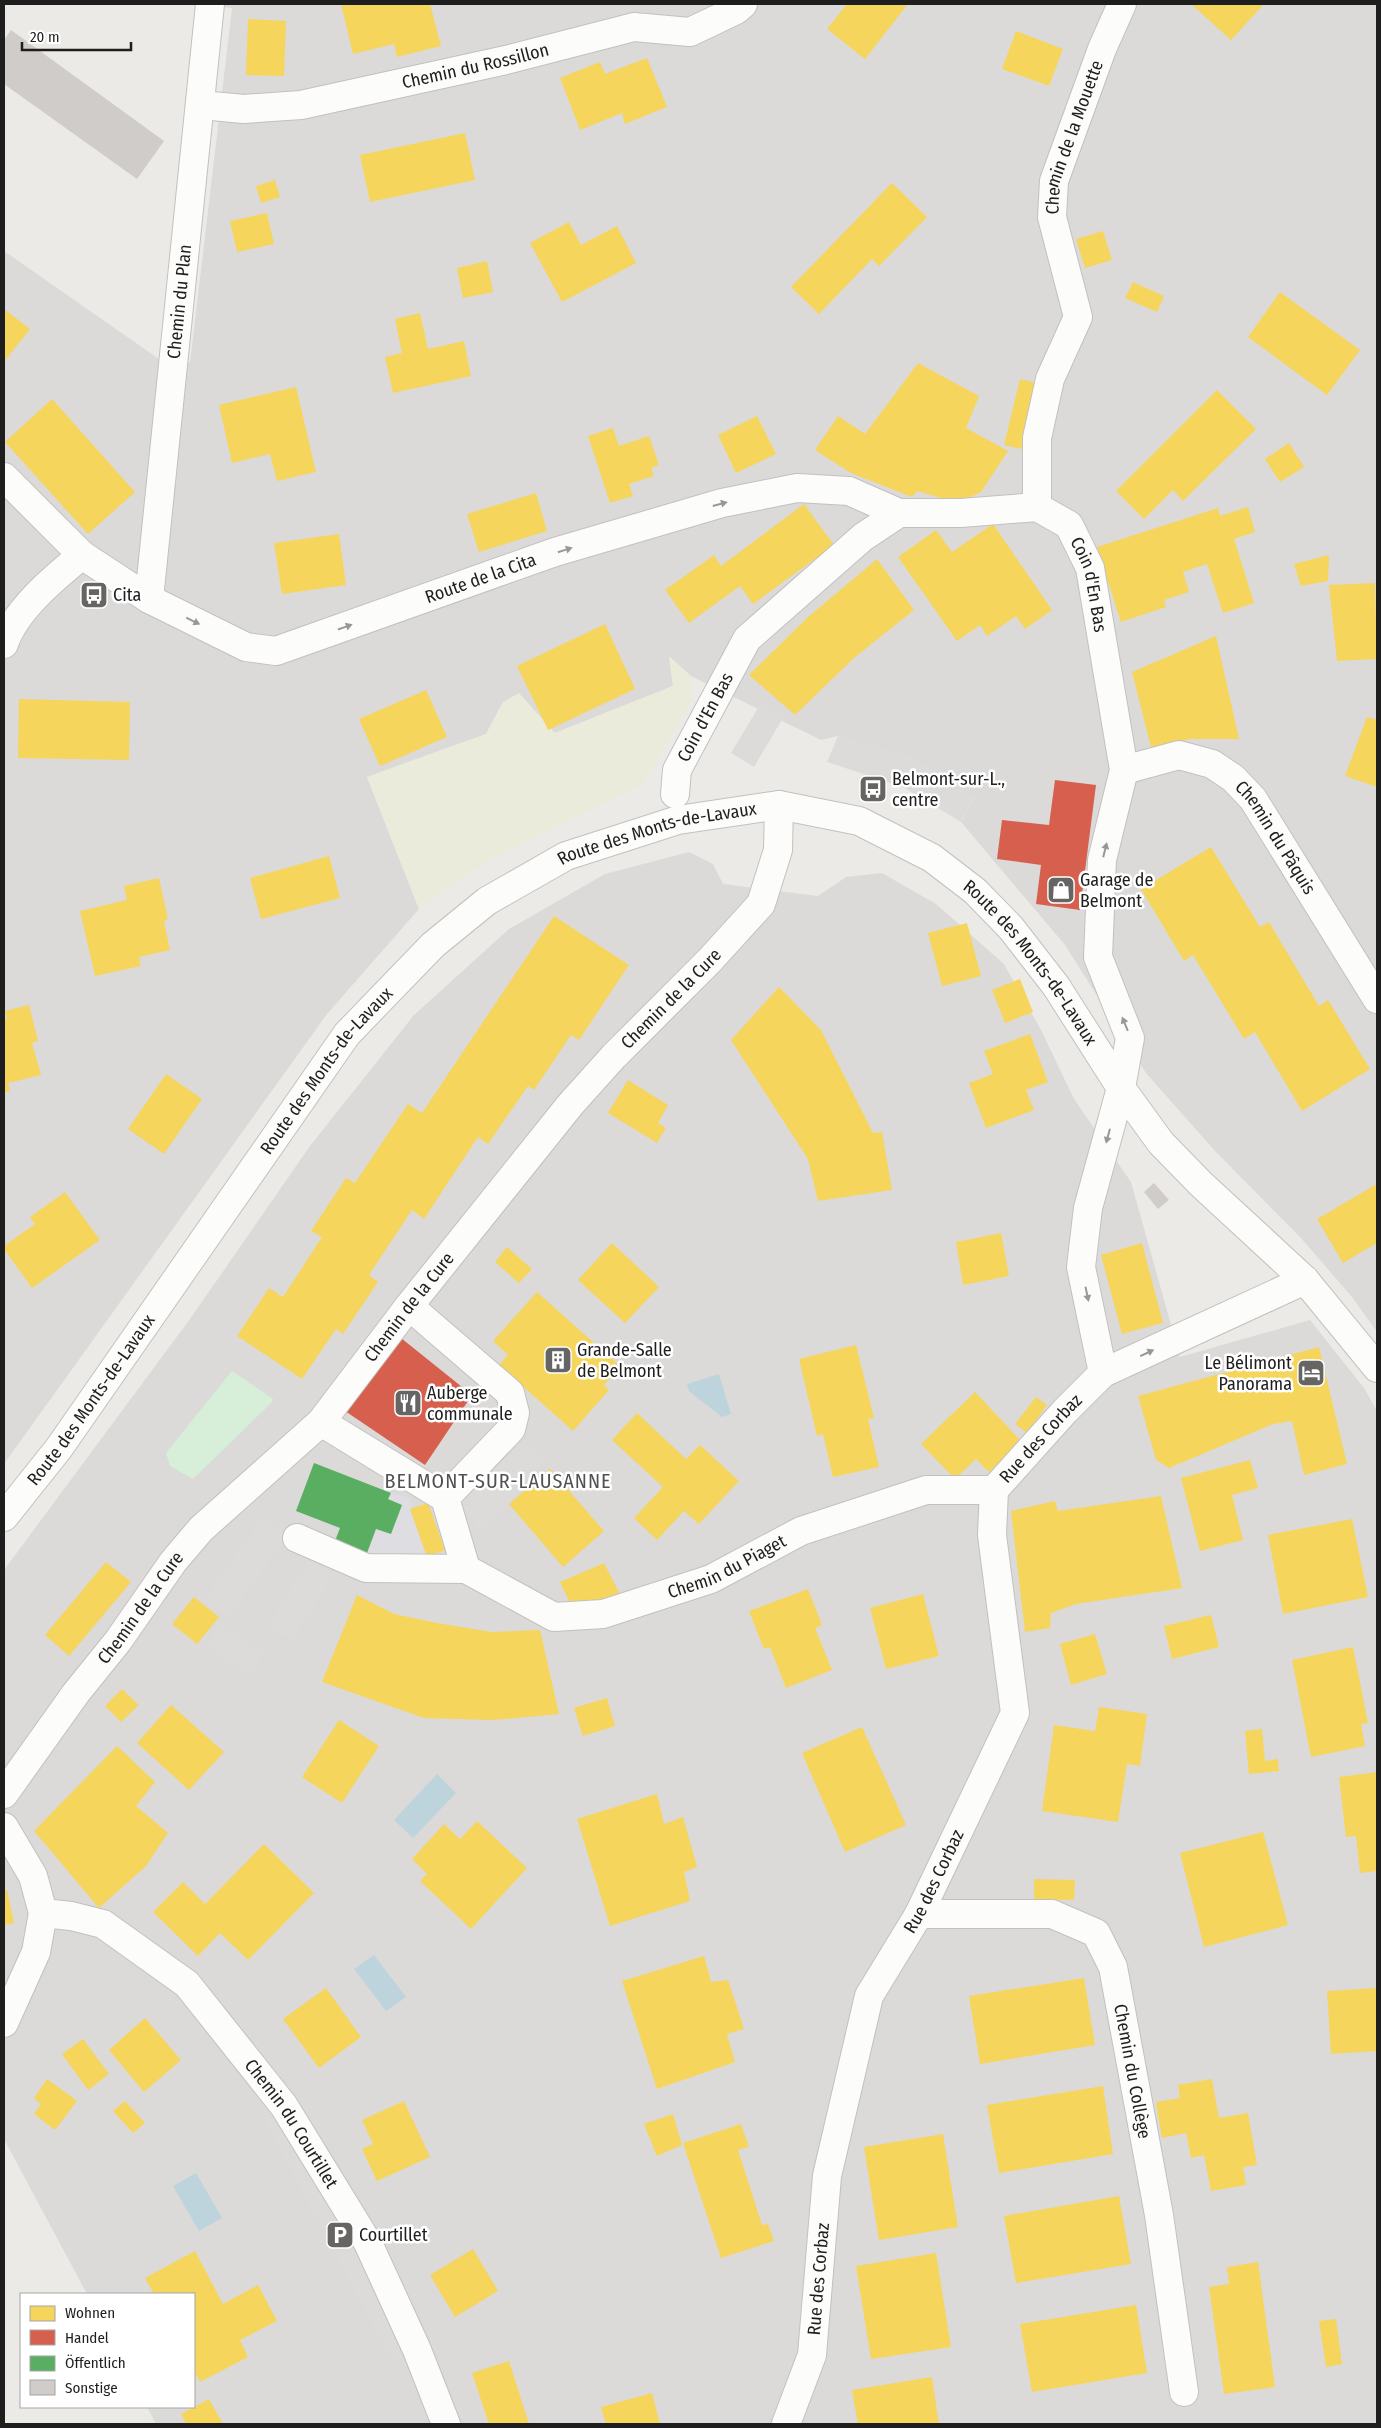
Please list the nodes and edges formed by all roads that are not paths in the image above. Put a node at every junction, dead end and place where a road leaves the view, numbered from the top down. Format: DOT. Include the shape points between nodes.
graph roads {
  1 [pos="210,4"];
  2 [pos="742,4"];
  3 [pos="1122,4"];
  4 [pos="201,105"];
  5 [pos="4,477"];
  6 [pos="1037,507"];
  7 [pos="899,513"];
  8 [pos="82,556"];
  9 [pos="150,600"];
  10 [pos="4,644"];
  11 [pos="1124,770"];
  12 [pos="675,794"];
  13 [pos="779,805"];
  14 [pos="1377,999"];
  15 [pos="1120,1088"];
  16 [pos="1305,1280"];
  17 [pos="409,1306"];
  18 [pos="1377,1368"];
  19 [pos="1103,1373"];
  20 [pos="321,1422"];
  21 [pos="994,1490"];
  22 [pos="445,1498"];
  23 [pos="4,1517"];
  24 [pos="298,1538"];
  25 [pos="466,1569"];
  26 [pos="4,1794"];
  27 [pos="4,1827"];
  28 [pos="43,1912"];
  29 [pos="919,1914"];
  30 [pos="4,2022"];
  31 [pos="1184,2392"];
  32 [pos="790,2422"];
  33 [pos="446,2424"];
  1 -- 4 [label="street, Chemin du Plan"];
  2 -- 4 [label="street, Chemin du Rossillon" via="690,32 634,27 506,60 301,105 244,109"];
  3 -- 6 [label="street, Chemin de la Mouette" via="1102,49 1054,181 1052,217 1078,318 1050,379 1037,438"];
  4 -- 9 [label="street, Chemin du Plan"];
  5 -- 8 [label="street, Route de la Cita"];
  6 -- 7 [label="street" via="961,513"];
  6 -- 11 [label="street, Coin d'En Bas" via="1069,524 1090,568"];
  9 -- 7 [label="street, Route de la Cita, one-way" via="246,647 276,651 555,552 722,503 797,488 849,491"];
  7 -- 12 [label="street, Coin d'En Bas" via="863,537 747,638 677,770"];
  8 -- 9 [label="street, Route de la Cita"];
  8 -- 10 [label="street" via="42,588 7,634"];
  11 -- 14 [label="street, Chemin du Pâquis" via="1179,755 1212,764 1233,778 1253,799"];
  15 -- 11 [label="street, Coin d'En Bas, one-way" via="1130,1038 1098,957 1102,860"];
  13 -- 15 [label="street, Route des Monts-de-Lavaux" via="859,821 932,858 975,891 1011,928 1056,986"];
  13 -- 17 [label="street, Chemin de la Cure" via="778,850 761,904 570,1105"];
  13 -- 23 [label="street, Route des Monts-de-Lavaux" via="678,820 566,856 487,901 433,945 347,1034 59,1448"];
  15 -- 16 [label="street, Route des Monts-de-Lavaux" via="1161,1142 1200,1184"];
  15 -- 19 [label="street, one-way" via="1088,1208 1081,1267"];
  16 -- 18 [label="street, Route des Monts-de-Lavaux"];
  19 -- 16 [label="street, Rue des Corbaz, one-way"];
  17 -- 20 [label="street, Chemin de la Cure"];
  17 -- 22 [label="street" via="510,1393 515,1413 511,1429"];
  19 -- 21 [label="street, Rue des Corbaz"];
  20 -- 22 [label="street"];
  20 -- 26 [label="street, Chemin de la Cure" via="184,1549"];
  21 -- 25 [label="street, Chemin du Piaget" via="926,1490 802,1531 711,1580 603,1614 554,1617"];
  21 -- 29 [label="street, Rue des Corbaz" via="992,1535 1015,1713"];
  22 -- 25 [label="street"];
  24 -- 25 [label="street" via="366,1568"];
  27 -- 28 [label="street" via="33,1876"];
  28 -- 30 [label="street" via="36,1952"];
  28 -- 33 [label="street, Chemin du Courtillet" via="103,1924 187,1984 278,2098 368,2243 417,2350"];
  29 -- 31 [label="street, Chemin du Collège" via="1052,1914 1096,1933 1113,1967 1159,2215"];
  29 -- 32 [label="street, Rue des Corbaz" via="869,1996 827,2176 812,2355"];
}
